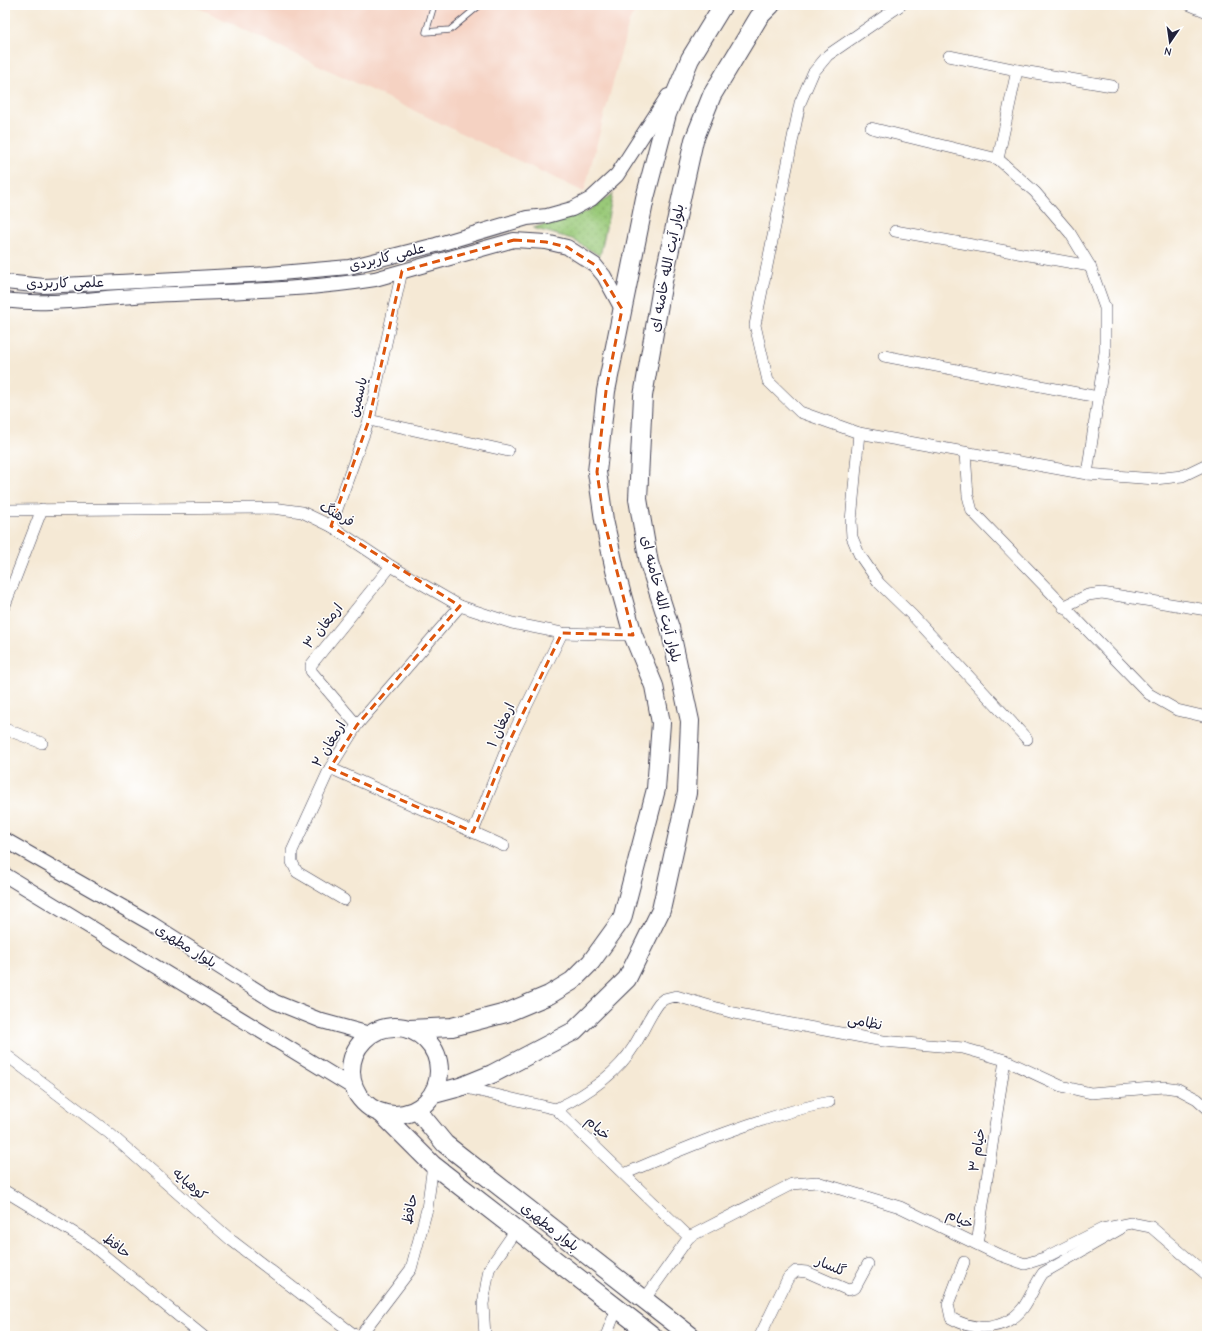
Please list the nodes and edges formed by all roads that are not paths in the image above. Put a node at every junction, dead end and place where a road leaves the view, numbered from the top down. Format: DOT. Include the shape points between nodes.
graph roads {
  1 [pos="434,5"];
  2 [pos="480,5"];
  3 [pos="723,5"];
  4 [pos="771,5"];
  5 [pos="901,5"];
  6 [pos="1190,5"];
  7 [pos="1207,12"];
  8 [pos="949,56"];
  9 [pos="690,59"];
  10 [pos="1017,70"];
  11 [pos="1112,86"];
  12 [pos="871,128"];
  13 [pos="998,159"];
  14 [pos="895,231"];
  15 [pos="1090,266"];
  16 [pos="402,271"];
  17 [pos="269,274"];
  18 [pos="134,281"];
  19 [pos="5,282"];
  20 [pos="272,290"];
  21 [pos="136,296"];
  22 [pos="5,300"];
  23 [pos="622,309"];
  24 [pos="884,356"];
  25 [pos="1098,397"];
  26 [pos="369,420"];
  27 [pos="858,434"];
  28 [pos="508,451"];
  29 [pos="965,453"];
  30 [pos="1207,464"];
  31 [pos="1087,474"];
  32 [pos="42,509"];
  33 [pos="5,510"];
  34 [pos="331,526"];
  35 [pos="391,566"];
  36 [pos="5,605"];
  37 [pos="460,606"];
  38 [pos="1063,607"];
  39 [pos="1207,610"];
  40 [pos="562,633"];
  41 [pos="634,635"];
  42 [pos="1207,717"];
  43 [pos="357,725"];
  44 [pos="5,729"];
  45 [pos="1027,739"];
  46 [pos="42,743"];
  47 [pos="330,768"];
  48 [pos="473,832"];
  49 [pos="5,840"];
  50 [pos="504,846"];
  51 [pos="5,876"];
  52 [pos="344,900"];
  53 [pos="409,1029"];
  54 [pos="373,1033"];
  55 [pos="5,1054"];
  56 [pos="1005,1060"];
  57 [pos="460,1087"];
  58 [pos="354,1088"];
  59 [pos="434,1094"];
  60 [pos="829,1102"];
  61 [pos="1207,1108"];
  62 [pos="556,1109"];
  63 [pos="418,1110"];
  64 [pos="381,1113"];
  65 [pos="433,1165"];
  66 [pos="624,1174"];
  67 [pos="5,1191"];
  68 [pos="1131,1223"];
  69 [pos="516,1230"];
  70 [pos="689,1237"];
  71 [pos="977,1244"];
  72 [pos="964,1262"];
  73 [pos="868,1264"];
  74 [pos="1207,1275"];
  75 [pos="644,1300"];
  76 [pos="617,1308"];
  77 [pos="203,1336"];
  78 [pos="356,1336"];
  79 [pos="360,1336"];
  80 [pos="485,1336"];
  81 [pos="606,1336"];
  82 [pos="653,1336"];
  83 [pos="690,1336"];
  84 [pos="760,1336"];
  1 -- 2 [label="lane" via="426,32 450,30"];
  3 -- 9 [label="main road"];
  4 -- 57 [label="main road, بلوار آیت الله خامنه ای" via="759,17 712,95 694,140 663,281 643,396 638,500 649,563 670,628 690,720 687,793 661,910 627,979 574,1031 492,1074"];
  5 -- 27 [label="street" via="828,55 813,73 800,103 755,325 768,381 800,412"];
  6 -- 7 [label="street"];
  8 -- 10 [label="street"];
  9 -- 17 [label="street, علمی کاربردی" via="617,175 591,199 572,210 527,218 363,265"];
  9 -- 23 [label="main road" via="667,114 645,198"];
  10 -- 11 [label="street"];
  10 -- 13 [label="street"];
  12 -- 13 [label="street"];
  13 -- 15 [label="street" via="1035,192 1070,232"];
  14 -- 15 [label="street"];
  15 -- 25 [label="street" via="1105,308 1105,352"];
  16 -- 20 [label="street, علمی کاربردی" via="353,282"];
  16 -- 23 [label="street, علمی کاربردی" via="514,240 546,242 567,247 595,265"];
  16 -- 26 [label="street, یاسمین"];
  17 -- 18 [label="street, علمی کاربردی"];
  17 -- 20 [label="street"];
  18 -- 19 [label="street, علمی کاربردی" via="44,286"];
  18 -- 21 [label="street"];
  20 -- 21 [label="street, علمی کاربردی"];
  21 -- 22 [label="street, علمی کاربردی" via="49,302"];
  23 -- 41 [label="main road" via="606,391 597,472 606,527"];
  24 -- 25 [label="street"];
  25 -- 31 [label="street"];
  26 -- 28 [label="street"];
  26 -- 34 [label="street, یاسمین"];
  27 -- 29 [label="street"];
  27 -- 45 [label="street" via="851,521 852,537 859,554 878,583 912,615"];
  29 -- 31 [label="street"];
  29 -- 38 [label="street" via="968,496 972,511"];
  30 -- 31 [label="street" via="1182,476 1155,479"];
  32 -- 33 [label="street, فرهنگ"];
  32 -- 34 [label="street, فرهنگ" via="273,508 302,512"];
  32 -- 36 [label="street"];
  34 -- 35 [label="street, فرهنگ"];
  35 -- 37 [label="street, فرهنگ"];
  35 -- 43 [label="street, ارمغان ۳" via="311,665 311,671"];
  37 -- 40 [label="street, فرهنگ" via="512,623"];
  37 -- 43 [label="street, ارمغان ۲"];
  38 -- 39 [label="street" via="1088,595 1102,592"];
  38 -- 42 [label="street" via="1149,694 1177,710"];
  40 -- 41 [label="street, فرهنگ"];
  40 -- 48 [label="street, ارمغان ۱" via="510,740"];
  41 -- 53 [label="main road" via="654,686 661,723 656,789 622,919 592,962 572,981 549,995 506,1013 452,1027"];
  43 -- 47 [label="street, ارمغان ۲"];
  44 -- 46 [label="street"];
  47 -- 48 [label="street"];
  47 -- 52 [label="street, ارمغان ۲" via="292,851 292,862 297,872"];
  48 -- 50 [label="street"];
  49 -- 54 [label="street, بلوار مطهری" via="152,924 275,1002 322,1021"];
  51 -- 58 [label="street"];
  53 -- 54 [label="main road" via="391,1027"];
  53 -- 59 [label="main road" via="431,1044 437,1056 439,1076"];
  54 -- 58 [label="main road" via="356,1051 351,1075"];
  55 -- 78 [label="street, کوهپایه" via="109,1132 231,1240"];
  56 -- 61 [label="street, نظامی" via="1061,1086 1091,1093 1178,1089 1197,1099"];
  56 -- 62 [label="street, نظامی" via="963,1048 883,1041 734,1013 676,996 664,998 659,1003 633,1047 612,1072"];
  56 -- 71 [label="street, خیام ۳"];
  57 -- 59 [label="main road, بلوار آیت الله خامنه ای"];
  57 -- 62 [label="street"];
  58 -- 64 [label="main road" via="360,1099"];
  59 -- 63 [label="main road"];
  60 -- 66 [label="street" via="686,1147"];
  62 -- 66 [label="street, خیام"];
  63 -- 64 [label="main road" via="399,1115"];
  63 -- 75 [label="main road, بلوار مطهری" via="445,1144"];
  64 -- 65 [label="main road, بلوار مطهری"];
  65 -- 69 [label="main road, بلوار مطهری"];
  65 -- 79 [label="street, حافظ" via="427,1209 411,1269"];
  66 -- 70 [label="street, خیام"];
  67 -- 77 [label="street, حافظ" via="84,1239"];
  68 -- 71 [label="street, خیام" via="1102,1229 1044,1258 1025,1264"];
  68 -- 72 [label="street" via="1043,1273 1034,1284 1023,1307 1011,1321 984,1329 962,1325 951,1318 948,1304"];
  68 -- 74 [label="street, خیام" via="1151,1227"];
  69 -- 76 [label="main road, بلوار مطهری"];
  69 -- 80 [label="street" via="489,1269 483,1304"];
  70 -- 71 [label="street, خیام" via="792,1184 817,1182 900,1207"];
  70 -- 75 [label="street, خیام"];
  73 -- 84 [label="street, گلسار" via="855,1288 848,1290 807,1272 796,1271 788,1278"];
  75 -- 83 [label="main road, بلوار مطهری"];
  76 -- 81 [label="street"];
  76 -- 82 [label="main road, بلوار مطهری"];
}
